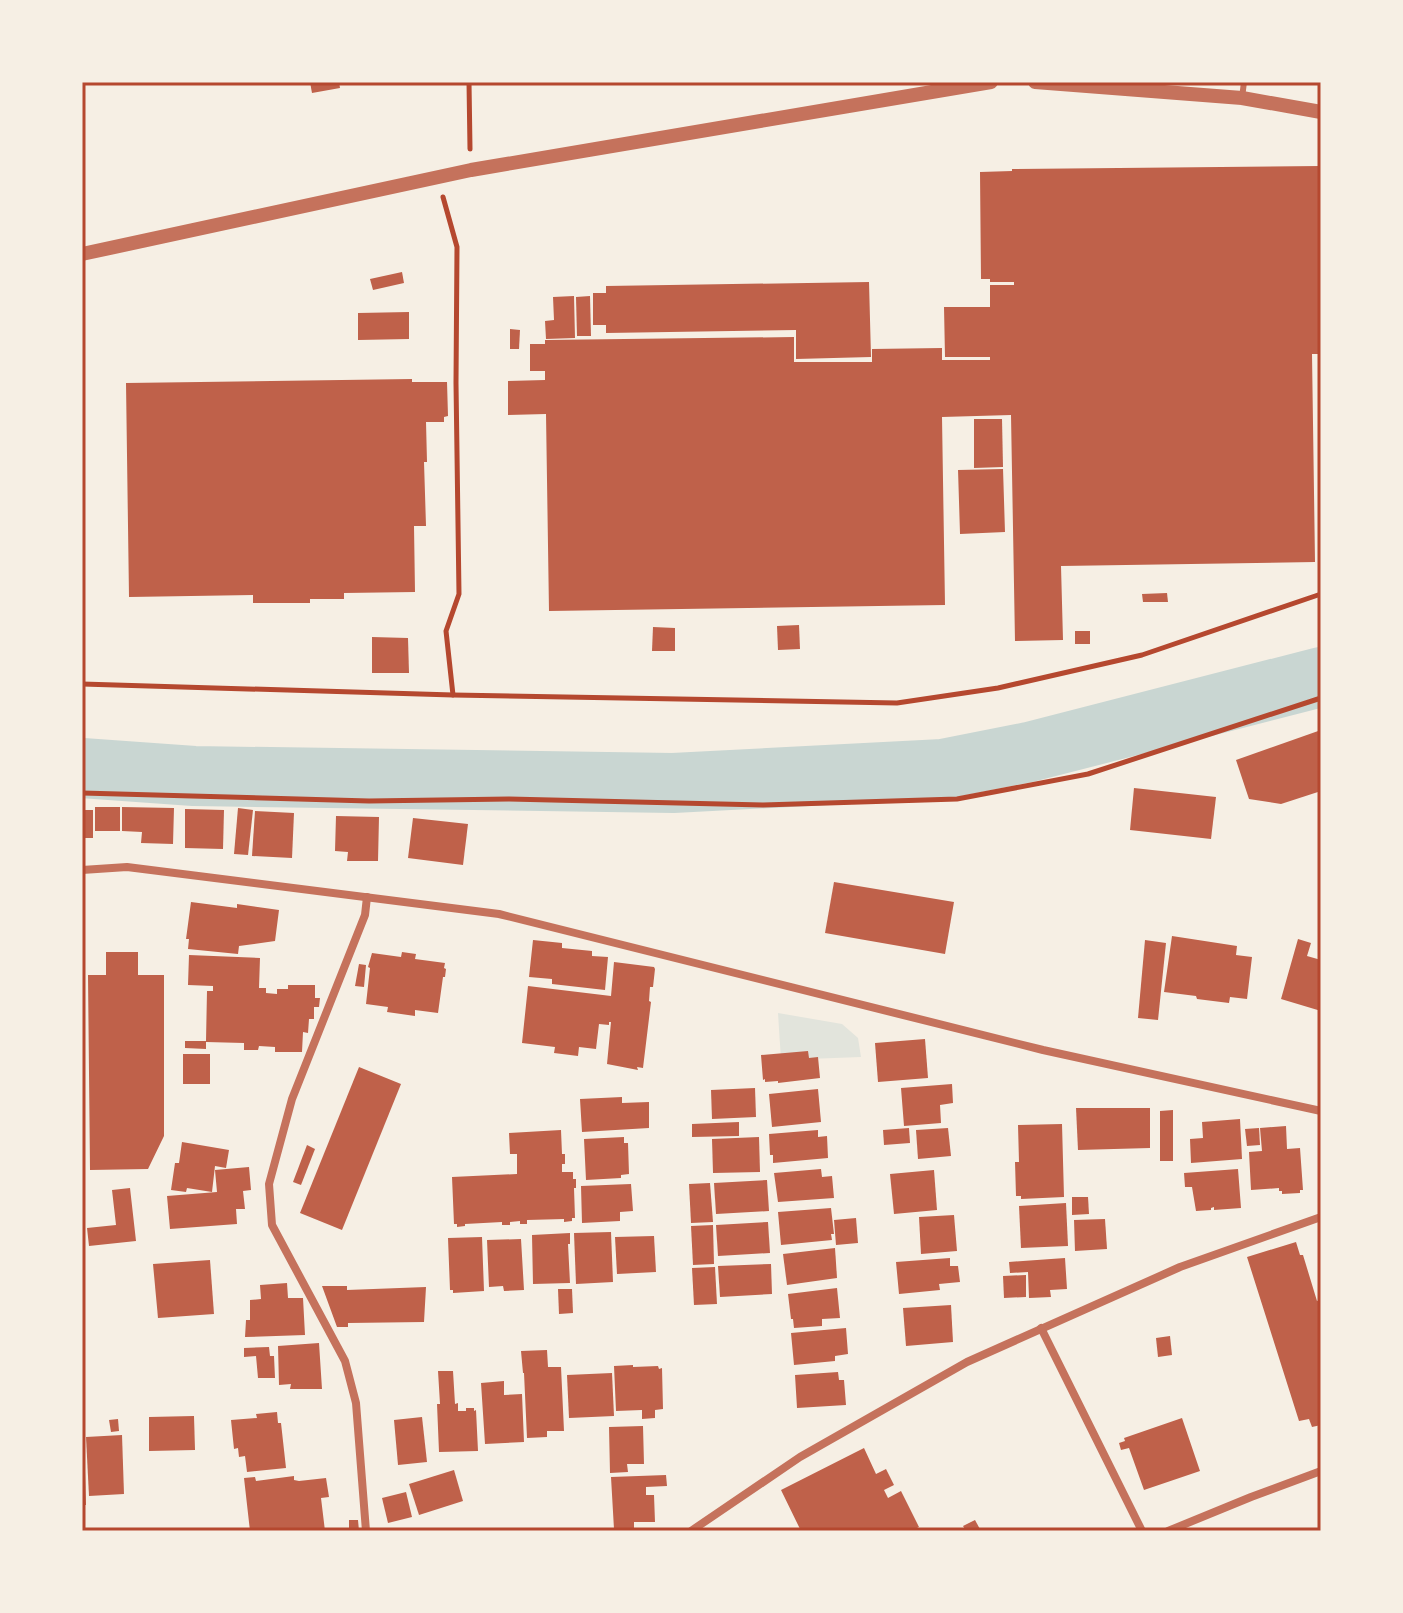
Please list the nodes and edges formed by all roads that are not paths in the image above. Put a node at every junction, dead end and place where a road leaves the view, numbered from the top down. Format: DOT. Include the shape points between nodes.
graph roads {
  1 [pos="991,82"];
  2 [pos="1035,82"];
  3 [pos="1244,82"];
  4 [pos="1242,98"];
  5 [pos="1321,112"];
  6 [pos="82,254"];
  7 [pos="82,870"];
  8 [pos="367,897"];
  9 [pos="1321,1111"];
  10 [pos="1321,1217"];
  11 [pos="1041,1328"];
  12 [pos="1321,1471"];
  13 [pos="366,1531"];
  14 [pos="691,1531"];
  15 [pos="1142,1531"];
  16 [pos="1168,1531"];
  1 -- 6 [label="street" via="471,170"];
  2 -- 4 [label="street"];
  3 -- 4 [label="lane"];
  4 -- 5 [label="street"];
  7 -- 8 [label="street" via="127,867"];
  8 -- 9 [label="street" via="499,914 1043,1050"];
  8 -- 13 [label="street" via="365,915 292,1099 269,1184 272,1225 345,1361 356,1403"];
  10 -- 11 [label="street" via="1180,1267"];
  11 -- 14 [label="street" via="967,1362 800,1457"];
  11 -- 15 [label="street"];
  12 -- 16 [label="street"];
}
